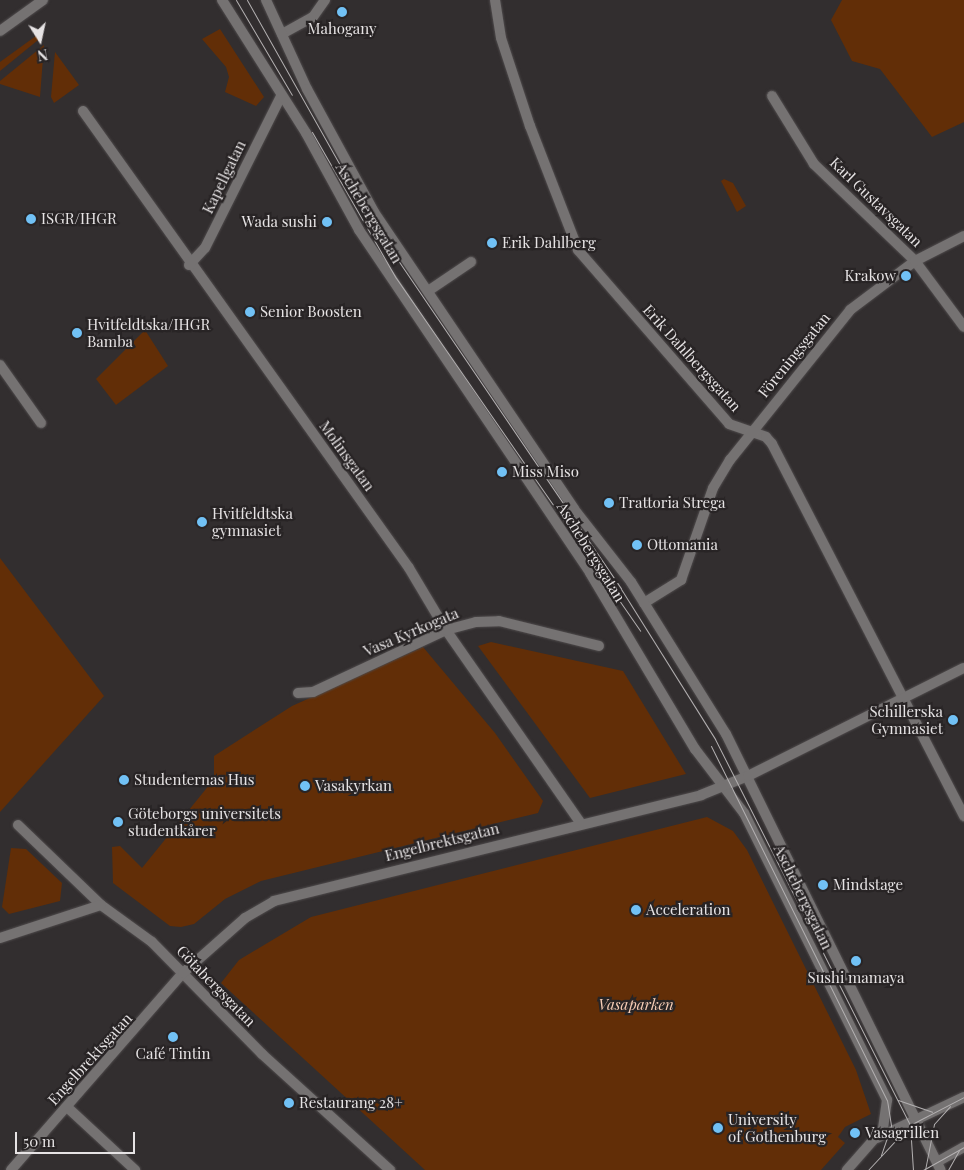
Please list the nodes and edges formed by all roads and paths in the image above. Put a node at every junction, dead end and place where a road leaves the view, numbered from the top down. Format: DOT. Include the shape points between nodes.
graph roads {
  1 [pos="43,0"];
  2 [pos="222,0"];
  3 [pos="266,0"];
  4 [pos="326,0"];
  5 [pos="495,0"];
  6 [pos="0,31"];
  7 [pos="282,34"];
  8 [pos="772,96"];
  9 [pos="280,98"];
  10 [pos="83,111"];
  11 [pos="964,236"];
  12 [pos="915,261"];
  13 [pos="471,262"];
  14 [pos="189,265"];
  15 [pos="428,291"];
  16 [pos="964,327"];
  17 [pos="0,365"];
  18 [pos="41,423"];
  19 [pos="752,431"];
  20 [pos="644,603"];
  21 [pos="446,630"];
  22 [pos="599,646"];
  23 [pos="964,668"];
  24 [pos="298,693"];
  25 [pos="904,698"];
  26 [pos="748,776"];
  27 [pos="725,786"];
  28 [pos="964,816"];
  29 [pos="580,822"];
  30 [pos="18,825"];
  31 [pos="101,905"];
  32 [pos="0,938"];
  33 [pos="183,973"];
  34 [pos="964,1096"];
  35 [pos="67,1107"];
  36 [pos="913,1122"];
  37 [pos="877,1138"];
  38 [pos="964,1147"];
  39 [pos="939,1166"];
  40 [pos="11,1170"];
  41 [pos="135,1170"];
  42 [pos="390,1170"];
  43 [pos="847,1170"];
  1 -- 6 [label="street"];
  2 -- 9 [label="street, Aschebergsgatan"];
  3 -- 7 [label="street, Aschebergsgatan"];
  4 -- 7 [label="street" via="313,17"];
  5 -- 19 [label="street, Erik Dahlbergsgatan" via="501,38 570,236 588,263 729,424"];
  7 -- 15 [label="street, Aschebergsgatan" via="374,212"];
  8 -- 12 [label="street, Karl Gustavsgatan" via="814,164"];
  9 -- 14 [label="street, Kapellgatan" via="205,248"];
  9 -- 27 [label="street, Aschebergsgatan" via="306,133 359,230 590,573 695,749"];
  10 -- 14 [label="street, Molinsgatan"];
  11 -- 12 [label="street, Föreningsgatan"];
  12 -- 16 [label="street, Karl Gustavsgatan"];
  12 -- 19 [label="street, Föreningsgatan" via="871,289 850,310"];
  13 -- 15 [label="street"];
  14 -- 21 [label="street, Molinsgatan" via="409,568"];
  15 -- 20 [label="street, Aschebergsgatan" via="574,509"];
  17 -- 18 [label="street"];
  19 -- 20 [label="street, Föreningsgatan" via="713,488 680,580"];
  19 -- 25 [label="street, Erik Dahlbergsgatan" via="766,437 775,449"];
  20 -- 26 [label="street, Aschebergsgatan"];
  21 -- 22 [label="street, Vasa Kyrkogata" via="499,621"];
  21 -- 24 [label="street, Vasa Kyrkogata" via="313,692"];
  21 -- 29 [label="street, Molinsgatan"];
  23 -- 25 [label="street, Engelbrektsgatan"];
  25 -- 26 [label="street, Engelbrektsgatan"];
  25 -- 28 [label="street, Erik Dahlbergsgatan"];
  26 -- 27 [label="street, Engelbrektsgatan"];
  26 -- 36 [label="street, Aschebergsgatan"];
  27 -- 29 [label="street, Engelbrektsgatan"];
  27 -- 37 [label="street, Aschebergsgatan" via="747,819 887,1100 884,1129"];
  29 -- 33 [label="street, Engelbrektsgatan" via="274,900 246,918"];
  30 -- 31 [label="street, Götabergsgatan"];
  31 -- 32 [label="street"];
  31 -- 33 [label="street, Götabergsgatan"];
  33 -- 35 [label="street, Engelbrektsgatan"];
  33 -- 42 [label="street, Götabergsgatan" via="262,1054"];
  34 -- 36 [label="street"];
  35 -- 40 [label="street, Engelbrektsgatan"];
  35 -- 41 [label="street"];
  36 -- 37 [label="street"];
  36 -- 39 [label="street, Aschebergsgatan"];
  37 -- 43 [label="street"];
  38 -- 39 [label="street"];
}
